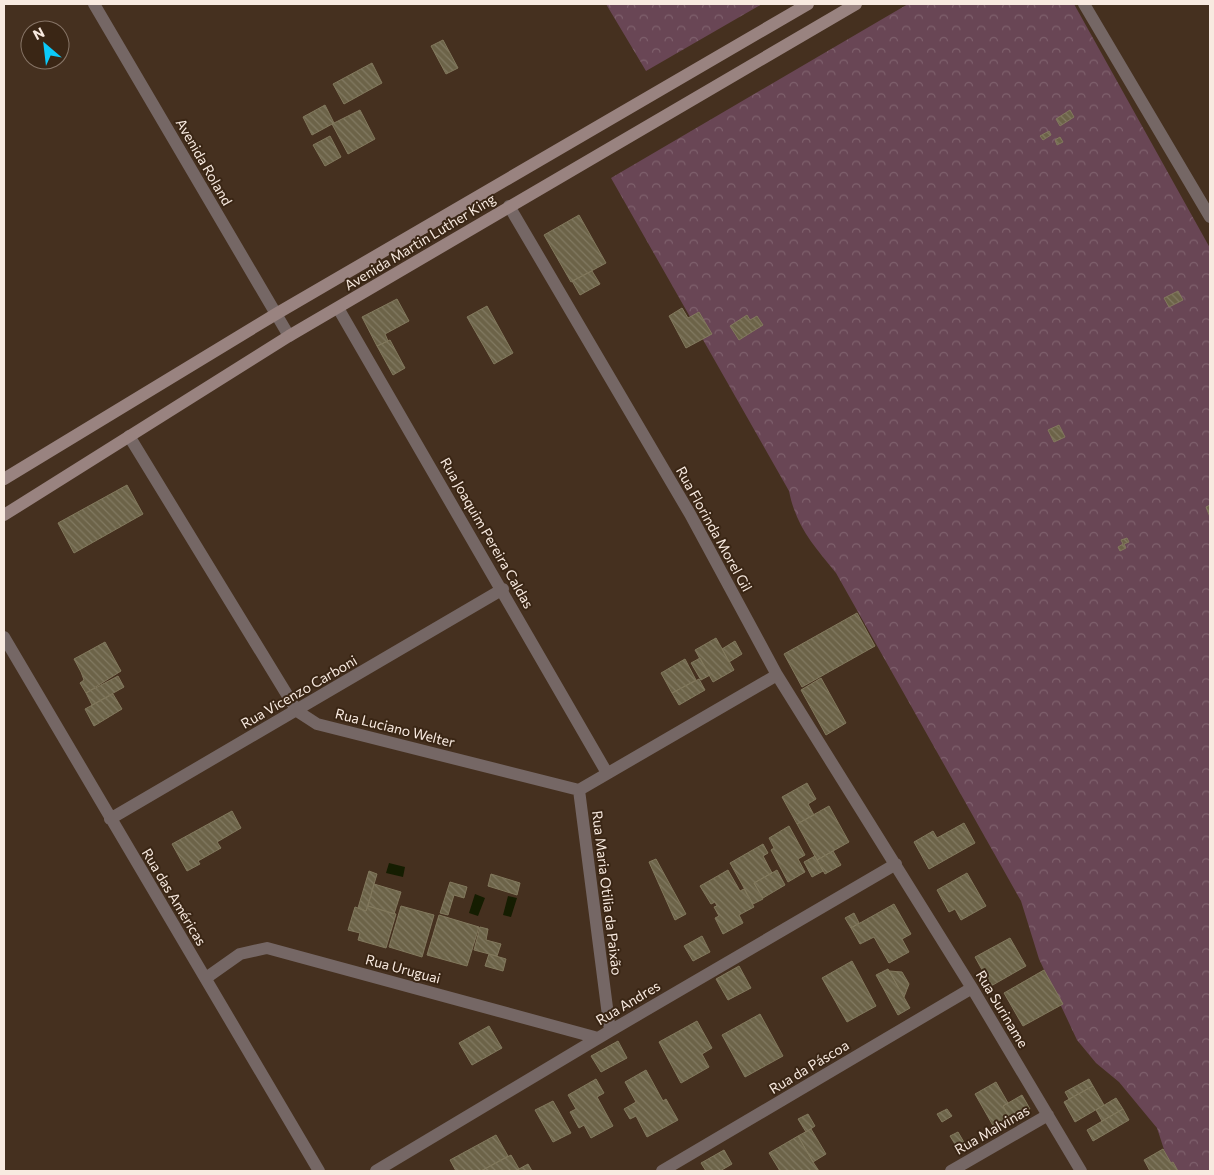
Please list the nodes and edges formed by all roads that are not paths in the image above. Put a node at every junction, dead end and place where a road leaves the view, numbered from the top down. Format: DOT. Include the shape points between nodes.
graph roads {
  1 [pos="94,4"];
  2 [pos="808,4"];
  3 [pos="856,4"];
  4 [pos="1084,4"];
  5 [pos="509,206"];
  6 [pos="1210,217"];
  7 [pos="338,308"];
  8 [pos="276,314"];
  9 [pos="289,336"];
  10 [pos="129,436"];
  11 [pos="4,479"];
  12 [pos="4,515"];
  13 [pos="503,589"];
  14 [pos="4,637"];
  15 [pos="777,675"];
  16 [pos="297,711"];
  17 [pos="607,773"];
  18 [pos="579,790"];
  19 [pos="110,819"];
  20 [pos="896,864"];
  21 [pos="206,978"];
  22 [pos="972,988"];
  23 [pos="604,1034"];
  24 [pos="1048,1115"];
  25 [pos="319,1171"];
  26 [pos="376,1171"];
  27 [pos="662,1171"];
  28 [pos="951,1171"];
  29 [pos="1081,1171"];
  1 -- 8 [label="street, Avenida Roland"];
  2 -- 8 [label="main road, Avenida Martin Luther King"];
  3 -- 5 [label="main road, Avenida Martin Luther King"];
  4 -- 6 [label="street"];
  5 -- 7 [label="main road, Avenida Martin Luther King"];
  5 -- 15 [label="street, Rua Florinda Morel Gil" via="690,514"];
  7 -- 9 [label="main road, Avenida Martin Luther King"];
  7 -- 13 [label="street, Rua Joaquim Pereira Caldas"];
  8 -- 9 [label="street, Avenida Roland"];
  8 -- 11 [label="main road, Avenida Martin Luther King"];
  9 -- 10 [label="main road, Avenida Martin Luther King"];
  10 -- 12 [label="main road, Avenida Martin Luther King"];
  10 -- 16 [label="street, Rua Luciano Welter"];
  13 -- 16 [label="street, Rua Vicenzo Carboni"];
  13 -- 17 [label="street, Rua Joaquim Pereira Caldas"];
  14 -- 19 [label="street, Rua das Américas"];
  15 -- 17 [label="street"];
  15 -- 20 [label="street, Rua Florinda Morel Gil"];
  16 -- 18 [label="street, Rua Luciano Welter" via="317,724"];
  16 -- 19 [label="street, Rua Vicenzo Carboni"];
  17 -- 18 [label="street"];
  18 -- 23 [label="street, Rua Maria Otilia da Paixão"];
  19 -- 21 [label="street, Rua das Américas"];
  20 -- 22 [label="street, Rua Suriname"];
  20 -- 23 [label="street, Rua Andres"];
  21 -- 23 [label="street, Rua Uruguai" via="240,954 267,948"];
  21 -- 25 [label="street, Rua das Américas"];
  22 -- 24 [label="street, Rua Suriname"];
  22 -- 27 [label="street, Rua da Páscoa"];
  23 -- 26 [label="street, Rua Andres"];
  24 -- 28 [label="street, Rua Malvinas"];
  24 -- 29 [label="street, Rua Suriname"];
}
